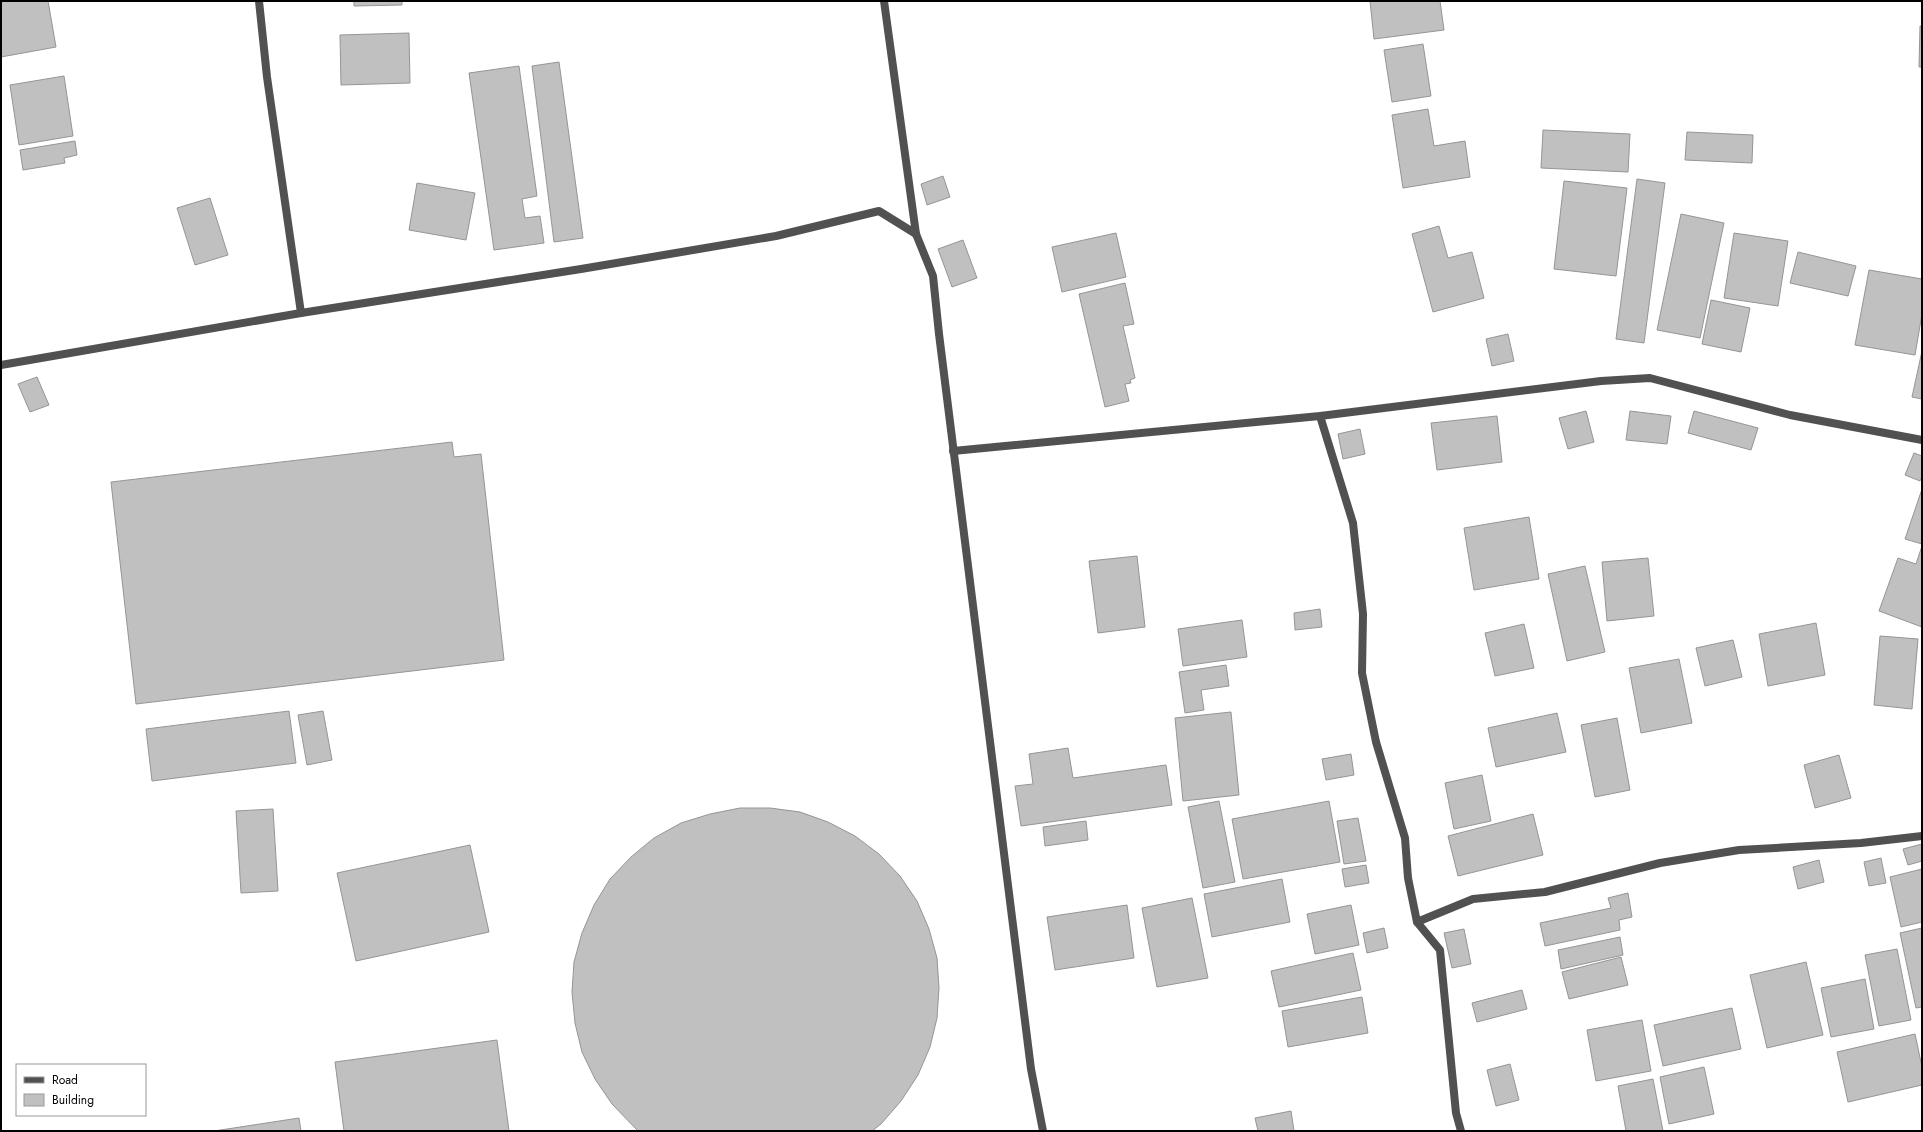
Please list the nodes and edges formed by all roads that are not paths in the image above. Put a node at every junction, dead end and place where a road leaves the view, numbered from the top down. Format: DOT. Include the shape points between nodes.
graph roads {
  1 [pos="259,1"];
  2 [pos="884,1"];
  3 [pos="916,234"];
  4 [pos="300,313"];
  5 [pos="1,365"];
  6 [pos="1320,416"];
  7 [pos="1922,440"];
  8 [pos="953,451"];
  9 [pos="1922,836"];
  10 [pos="1417,922"];
  11 [pos="1043,1131"];
  12 [pos="1461,1131"];
  1 -- 4 [label="street"];
  2 -- 3 [label="street"];
  3 -- 4 [label="street" via="879,211 776,236"];
  3 -- 8 [label="street" via="933,276"];
  4 -- 5 [label="street"];
  6 -- 7 [label="street" via="1593,382 1650,378 1790,415"];
  6 -- 8 [label="street"];
  6 -- 10 [label="street" via="1353,523 1363,614 1362,673 1376,742 1405,838 1408,878"];
  8 -- 11 [label="street" via="1031,1069"];
  9 -- 10 [label="street" via="1861,843 1739,850 1660,863 1545,892 1473,899"];
  10 -- 12 [label="street" via="1440,950 1456,1113"];
}
